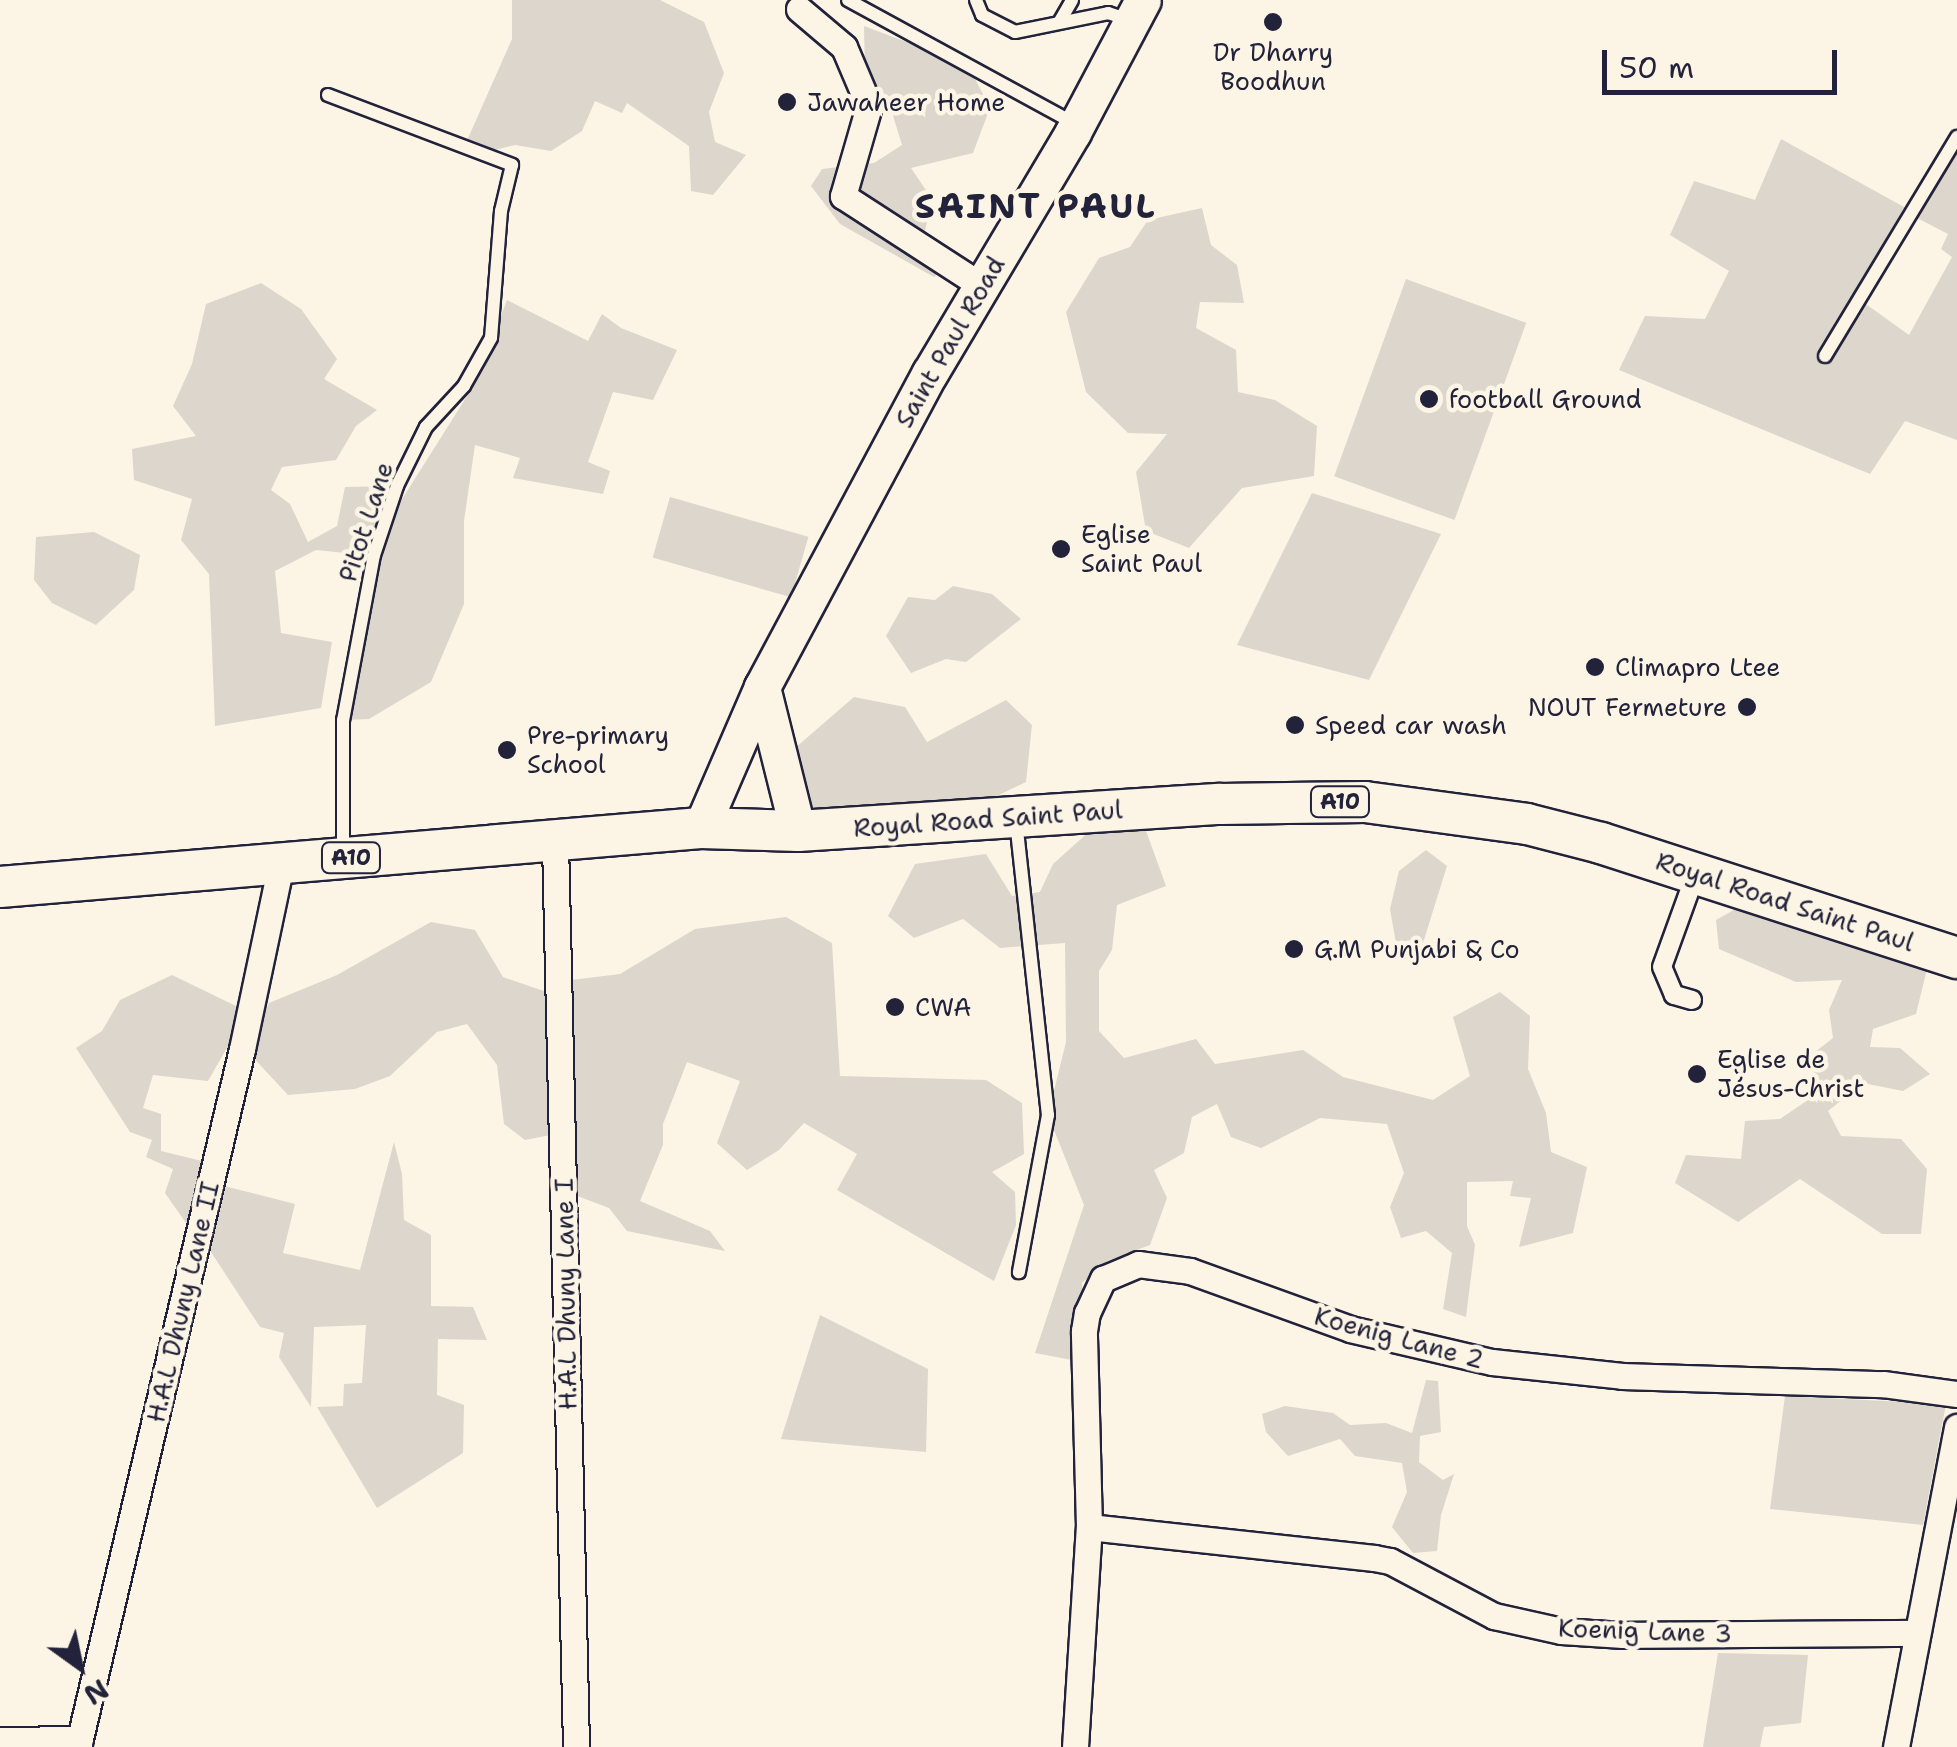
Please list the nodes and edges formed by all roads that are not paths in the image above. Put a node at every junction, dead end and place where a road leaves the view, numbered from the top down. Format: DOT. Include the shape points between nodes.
graph roads {
  1 [pos="848,0"];
  2 [pos="976,0"];
  3 [pos="1072,0"];
  4 [pos="799,9"];
  5 [pos="1138,10"];
  6 [pos="1060,22"];
  7 [pos="328,95"];
  8 [pos="1076,124"];
  9 [pos="1957,137"];
  10 [pos="982,286"];
  11 [pos="1826,356"];
  12 [pos="762,687"];
  13 [pos="1016,819"];
  14 [pos="701,828"];
  15 [pos="798,831"];
  16 [pos="556,842"];
  17 [pos="343,859"];
  18 [pos="281,864"];
  19 [pos="1696,872"];
  20 [pos="0,887"];
  21 [pos="1957,958"];
  22 [pos="1692,1000"];
  23 [pos="1019,1272"];
  24 [pos="1957,1394"];
  25 [pos="1957,1427"];
  26 [pos="1089,1527"];
  27 [pos="1916,1634"];
  28 [pos="0,1740"];
  29 [pos="79,1743"];
  30 [pos="576,1747"];
  31 [pos="1075,1747"];
  32 [pos="1896,1747"];
  1 -- 8 [label="lane"];
  2 -- 6 [label="lane" via="982,15 1016,32"];
  3 -- 6 [label="lane"];
  4 -- 10 [label="street" via="844,47 869,106 843,196"];
  5 -- 6 [label="lane"];
  5 -- 8 [label="main road, Saint Paul Road"];
  7 -- 17 [label="lane, Pitot Lane" via="512,165 501,210 491,338 464,386 426,427 396,486 374,555 343,720"];
  8 -- 10 [label="main road, Saint Paul Road"];
  9 -- 11 [label="lane"];
  10 -- 12 [label="main road, Saint Paul Road"];
  12 -- 14 [label="main road, Saint Paul Road"];
  12 -- 15 [label="main road"];
  13 -- 15 [label="main road, Royal Road Saint Paul / A10"];
  13 -- 19 [label="main road, Royal Road Saint Paul / A10" via="1220,804 1365,802 1528,824"];
  13 -- 23 [label="lane" via="1048,1115"];
  14 -- 15 [label="main road, Royal Road Saint Paul / A10"];
  14 -- 16 [label="main road, Royal Road Saint Paul / A10"];
  16 -- 17 [label="main road, Royal Road Saint Paul / A10"];
  16 -- 30 [label="street, H.A.L Dhuny Lane I"];
  17 -- 18 [label="main road, Royal Road Saint Paul / A10"];
  18 -- 20 [label="main road, Royal Road Saint Paul / A10"];
  18 -- 29 [label="street, H.A.L Dhuny Lane II"];
  19 -- 21 [label="main road, Royal Road Saint Paul / A10"];
  19 -- 22 [label="street" via="1662,967 1674,995"];
  24 -- 26 [label="street, Koenig Lane 2" via="1883,1384 1622,1376 1492,1362 1350,1329 1190,1271 1138,1264 1103,1279 1086,1313"];
  25 -- 27 [label="street"];
  26 -- 27 [label="street, Koenig Lane 3" via="1390,1561 1494,1616 1561,1631"];
  26 -- 31 [label="street, Koenig Lane 2"];
  27 -- 32 [label="street"];
  28 -- 29 [label="street"];
}
